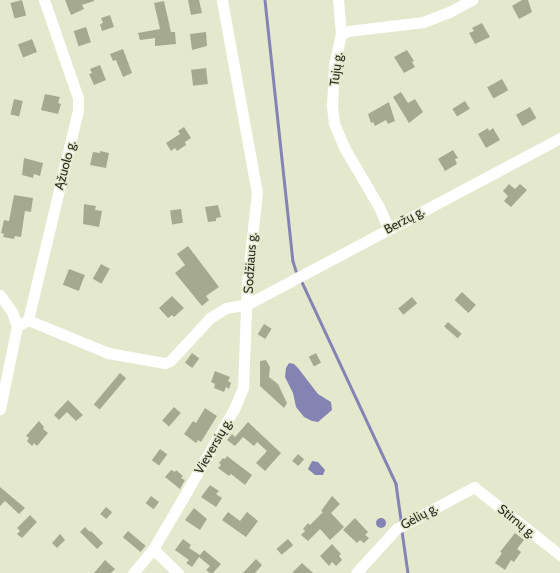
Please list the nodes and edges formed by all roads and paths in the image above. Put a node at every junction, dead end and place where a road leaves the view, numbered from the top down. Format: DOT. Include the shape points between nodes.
graph roads {
  1 [pos="44,0"];
  2 [pos="222,0"];
  3 [pos="338,0"];
  4 [pos="472,0"];
  5 [pos="341,34"];
  6 [pos="560,138"];
  7 [pos="388,228"];
  8 [pos="0,295"];
  9 [pos="248,304"];
  10 [pos="28,320"];
  11 [pos="17,326"];
  12 [pos="0,409"];
  13 [pos="474,487"];
  14 [pos="153,548"];
  15 [pos="560,555"];
  16 [pos="133,573"];
  17 [pos="178,573"];
  18 [pos="356,573"];
  1 -- 10 [label="street, Ąžuolo g." via="78,98 78,110"];
  2 -- 9 [label="street, Sodžiaus g." via="257,193 249,258"];
  3 -- 5 [label="street"];
  4 -- 5 [label="street, Tujų g." via="423,22"];
  5 -- 7 [label="street, Tujų g." via="334,80 334,123 344,147 379,207"];
  6 -- 7 [label="street, Beržų g."];
  7 -- 9 [label="street, Beržų g."];
  8 -- 11 [label="street" via="12,312"];
  9 -- 10 [label="street, Sodžiaus g." via="226,308 210,318 177,356 165,363 108,353"];
  9 -- 14 [label="street, Vieversių g." via="243,388 234,410"];
  10 -- 11 [label="street"];
  11 -- 12 [label="street"];
  13 -- 15 [label="street, Stirnų g."];
  13 -- 18 [label="street, Gėlių g." via="396,529"];
  14 -- 16 [label="street, Vieversių g."];
  14 -- 17 [label="street"];
}
